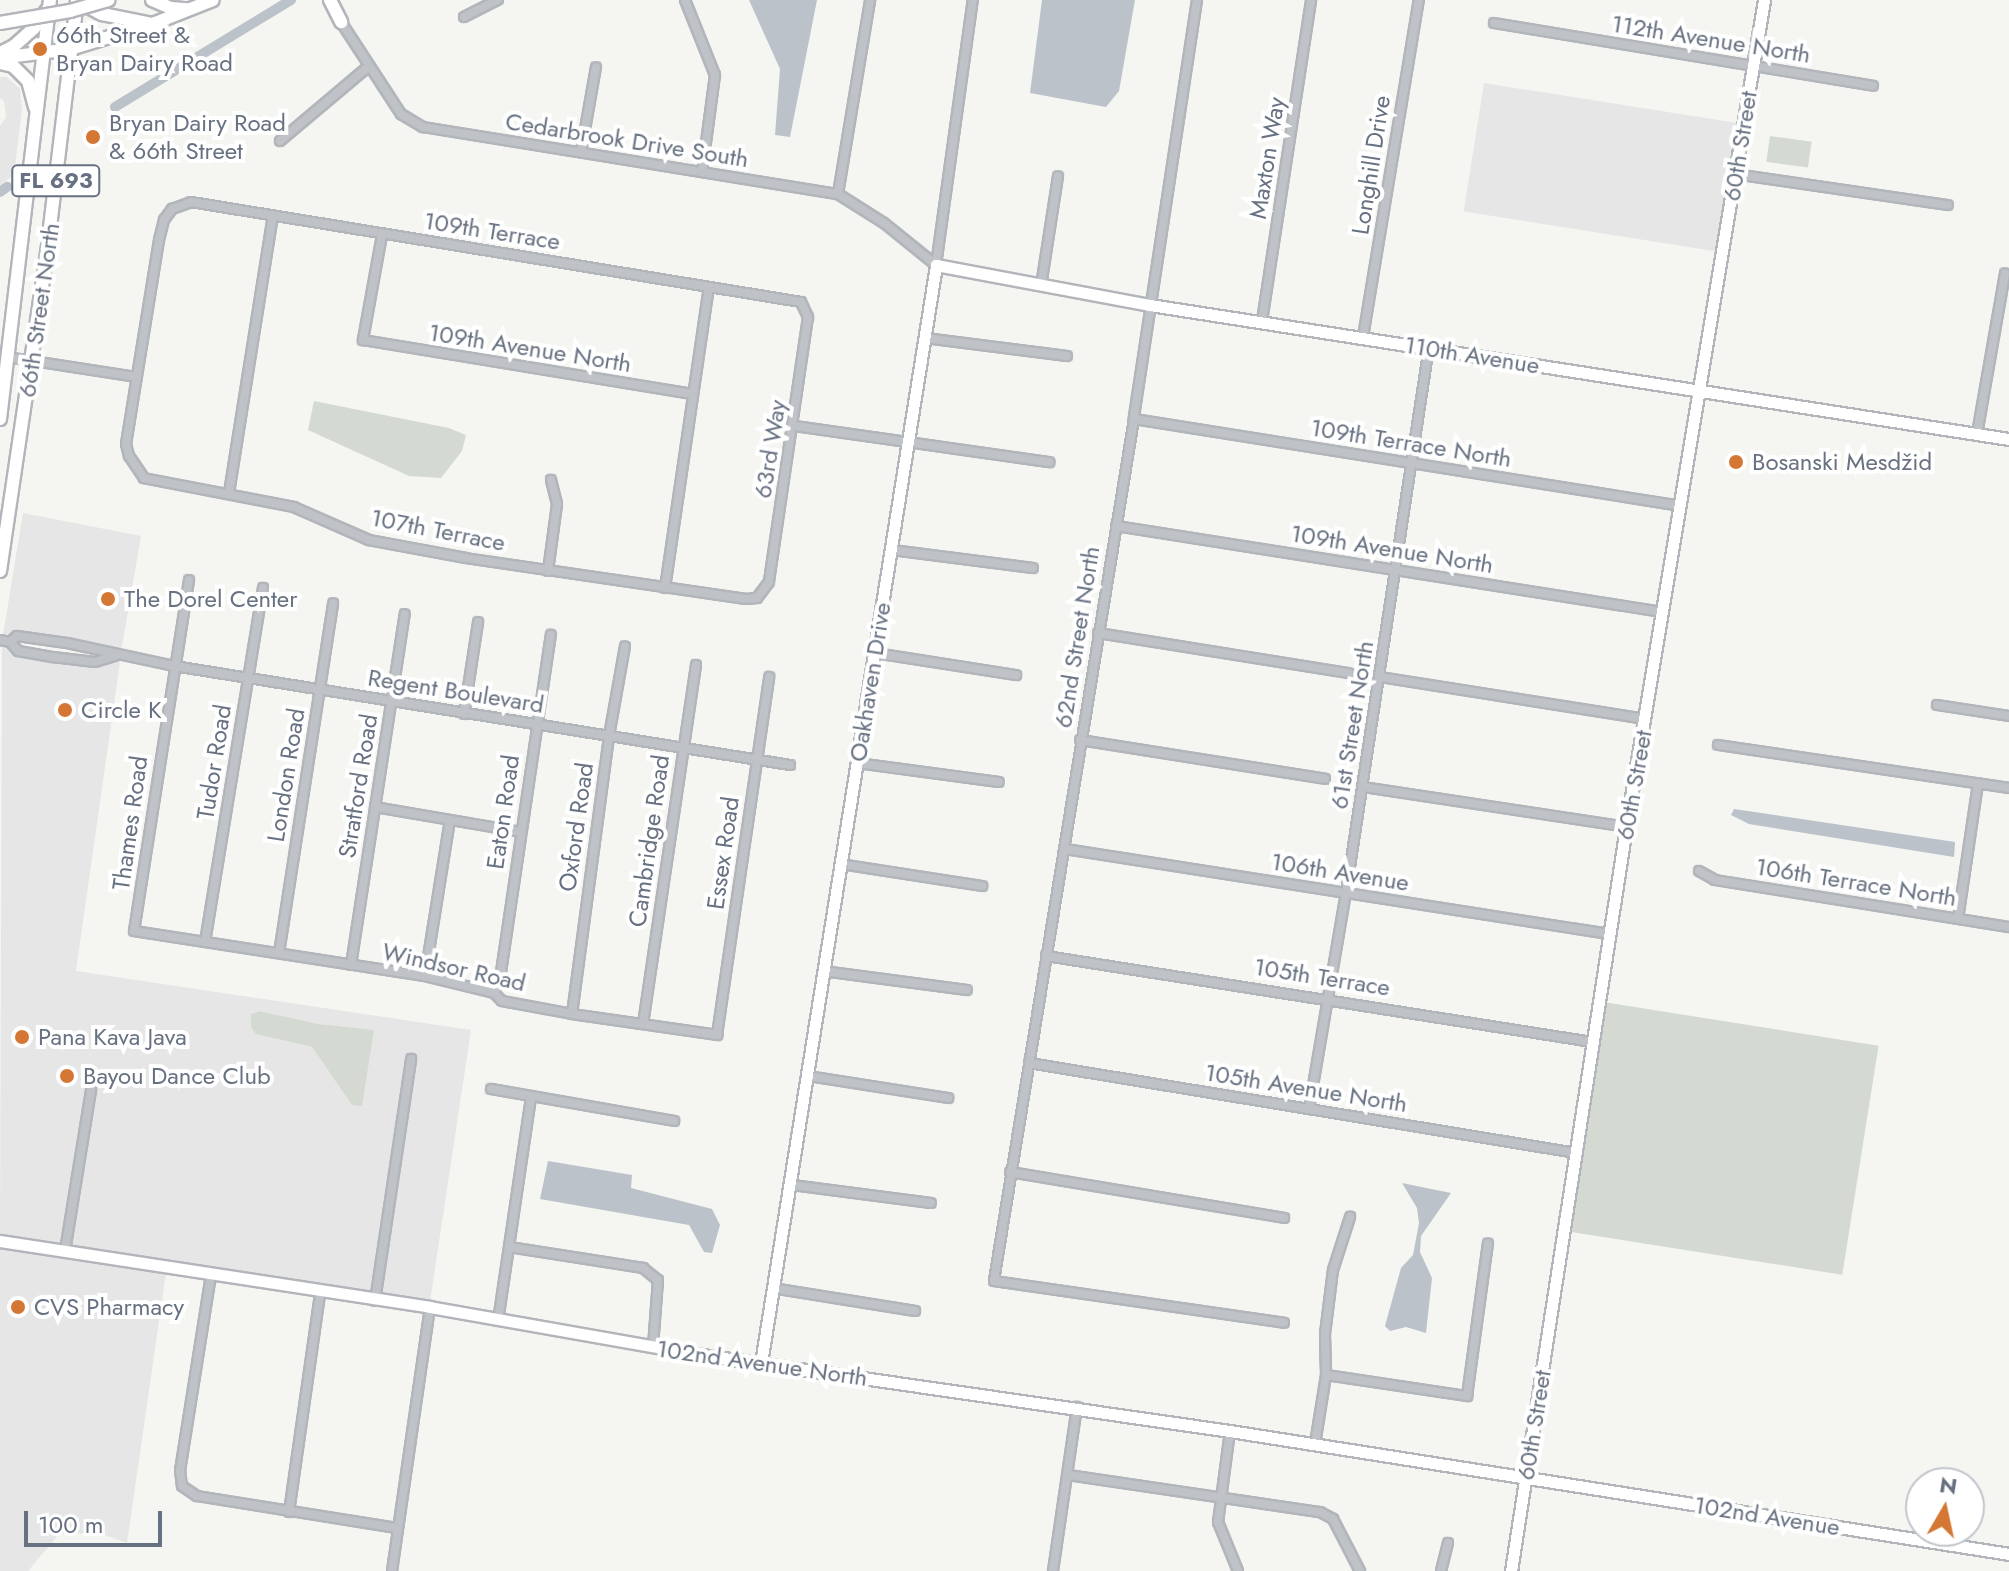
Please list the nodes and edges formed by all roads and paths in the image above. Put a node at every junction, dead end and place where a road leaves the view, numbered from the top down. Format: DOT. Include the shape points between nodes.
graph roads {
  1 [pos="77,0"];
  2 [pos="108,0"];
  3 [pos="152,0"];
  4 [pos="213,0"];
  5 [pos="330,0"];
  6 [pos="498,0"];
  7 [pos="685,0"];
  8 [pos="870,0"];
  9 [pos="973,0"];
  10 [pos="1197,0"];
  11 [pos="1311,0"];
  12 [pos="1419,0"];
  13 [pos="1764,0"];
  14 [pos="56,2"];
  15 [pos="190,9"];
  16 [pos="464,17"];
  17 [pos="74,22"];
  18 [pos="341,22"];
  19 [pos="0,23"];
  20 [pos="155,23"];
  21 [pos="1494,23"];
  22 [pos="70,49"];
  23 [pos="46,52"];
  24 [pos="0,58"];
  25 [pos="368,67"];
  26 [pos="596,67"];
  27 [pos="1753,67"];
  28 [pos="1873,86"];
  29 [pos="36,110"];
  30 [pos="280,141"];
  31 [pos="581,152"];
  32 [pos="702,172"];
  33 [pos="1735,174"];
  34 [pos="1058,176"];
  35 [pos="838,194"];
  36 [pos="1948,205"];
  37 [pos="273,216"];
  38 [pos="382,235"];
  39 [pos="936,265"];
  40 [pos="2005,273"];
  41 [pos="1041,286"];
  42 [pos="709,287"];
  43 [pos="801,302"];
  44 [pos="1150,305"];
  45 [pos="1262,321"];
  46 [pos="1363,337"];
  47 [pos="925,338"];
  48 [pos="1429,347"];
  49 [pos="1067,356"];
  50 [pos="7,357"];
  51 [pos="32,361"];
  52 [pos="136,377"];
  53 [pos="1701,392"];
  54 [pos="692,394"];
  55 [pos="0,419"];
  56 [pos="1134,419"];
  57 [pos="795,426"];
  58 [pos="1977,434"];
  59 [pos="2009,439"];
  60 [pos="908,440"];
  61 [pos="1049,462"];
  62 [pos="1411,463"];
  63 [pos="551,480"];
  64 [pos="229,493"];
  65 [pos="1681,506"];
  66 [pos="1116,526"];
  67 [pos="892,550"];
  68 [pos="1033,568"];
  69 [pos="1396,570"];
  70 [pos="0,571"];
  71 [pos="548,571"];
  72 [pos="189,580"];
  73 [pos="263,588"];
  74 [pos="665,588"];
  75 [pos="757,598"];
  76 [pos="333,603"];
  77 [pos="1662,612"];
  78 [pos="405,614"];
  79 [pos="478,622"];
  80 [pos="1098,633"];
  81 [pos="551,635"];
  82 [pos="5,641"];
  83 [pos="625,646"];
  84 [pos="875,653"];
  85 [pos="116,656"];
  86 [pos="696,665"];
  87 [pos="174,666"];
  88 [pos="1349,673"];
  89 [pos="1016,675"];
  90 [pos="247,677"];
  91 [pos="769,677"];
  92 [pos="1380,677"];
  93 [pos="319,689"];
  94 [pos="391,702"];
  95 [pos="1937,705"];
  96 [pos="464,714"];
  97 [pos="2009,716"];
  98 [pos="1645,719"];
  99 [pos="538,723"];
  100 [pos="609,736"];
  101 [pos="1080,740"];
  102 [pos="1718,745"];
  103 [pos="683,748"];
  104 [pos="757,760"];
  105 [pos="857,763"];
  106 [pos="790,765"];
  107 [pos="1325,779"];
  108 [pos="999,782"];
  109 [pos="1978,783"];
  110 [pos="1363,787"];
  111 [pos="2009,788"];
  112 [pos="375,807"];
  113 [pos="450,820"];
  114 [pos="1626,827"];
  115 [pos="521,832"];
  116 [pos="1065,849"];
  117 [pos="840,864"];
  118 [pos="1699,871"];
  119 [pos="982,886"];
  120 [pos="1346,893"];
  121 [pos="1958,919"];
  122 [pos="2009,927"];
  123 [pos="134,931"];
  124 [pos="1609,934"];
  125 [pos="205,942"];
  126 [pos="279,953"];
  127 [pos="1046,956"];
  128 [pos="351,965"];
  129 [pos="823,971"];
  130 [pos="425,976"];
  131 [pos="967,990"];
  132 [pos="494,993"];
  133 [pos="1328,997"];
  134 [pos="572,1014"];
  135 [pos="643,1024"];
  136 [pos="717,1035"];
  137 [pos="1592,1042"];
  138 [pos="411,1059"];
  139 [pos="1029,1063"];
  140 [pos="808,1076"];
  141 [pos="491,1089"];
  142 [pos="91,1090"];
  143 [pos="531,1097"];
  144 [pos="948,1098"];
  145 [pos="1309,1109"];
  146 [pos="674,1121"];
  147 [pos="1576,1153"];
  148 [pos="1010,1172"];
  149 [pos="792,1185"];
  150 [pos="931,1203"];
  151 [pos="1350,1217"];
  152 [pos="1284,1218"];
  153 [pos="0,1241"];
  154 [pos="1488,1243"];
  155 [pos="509,1247"];
  156 [pos="65,1251"];
  157 [pos="211,1275"];
  158 [pos="772,1288"];
  159 [pos="320,1293"];
  160 [pos="375,1301"];
  161 [pos="430,1307"];
  162 [pos="915,1311"];
  163 [pos="498,1322"];
  164 [pos="1284,1323"];
  165 [pos="653,1347"];
  166 [pos="761,1363"];
  167 [pos="1326,1375"];
  168 [pos="1077,1407"];
  169 [pos="1230,1431"];
  170 [pos="1315,1444"];
  171 [pos="1068,1475"];
  172 [pos="1526,1478"];
  173 [pos="1221,1496"];
  174 [pos="289,1512"];
  175 [pos="397,1528"];
  176 [pos="1448,1543"];
  177 [pos="2009,1554"];
  178 [pos="392,1571"];
  179 [pos="1053,1571"];
  180 [pos="1238,1571"];
  181 [pos="1360,1571"];
  182 [pos="1441,1571"];
  183 [pos="1511,1571"];
  1 -- 17 [label="main road, 66th Street North / FL 693"];
  1 -- 20 [label="main road" via="102,14"];
  2 -- 19 [label="main road, bridge"];
  3 -- 15 [label="main road"];
  4 -- 15 [label="main road"];
  5 -- 18 [label="main road"];
  6 -- 16 [label="street"];
  7 -- 32 [label="street" via="715,75"];
  8 -- 35 [label="street"];
  9 -- 39 [label="street, Oakhaven Drive"];
  10 -- 44 [label="street, 62nd Street North"];
  11 -- 45 [label="street, Maxton Way"];
  12 -- 46 [label="street, Longhill Drive"];
  13 -- 27 [label="street, 60th Street"];
  14 -- 17 [label="main road"];
  14 -- 23 [label="main road, 66th Street North / FL 693"];
  14 -- 24 [label="main road"];
  15 -- 20 [label="main road"];
  17 -- 22 [label="main road, 66th Street North / FL 693"];
  18 -- 25 [label="street, Cedarbrook Drive South"];
  20 -- 22 [label="main road"];
  21 -- 27 [label="street, 112th Avenue North"];
  22 -- 23 [label="main road"];
  22 -- 51 [label="main road, 66th Street North / FL 693"];
  23 -- 24 [label="main road"];
  23 -- 29 [label="main road, 66th Street North / FL 693"];
  24 -- 29 [label="main road" via="28,81"];
  25 -- 30 [label="street"];
  25 -- 31 [label="street, Cedarbrook Drive South" via="401,114 423,127"];
  26 -- 31 [label="street"];
  27 -- 28 [label="street, 112th Avenue North"];
  27 -- 33 [label="street, 60th Street"];
  29 -- 50 [label="main road, 66th Street North / FL 693"];
  31 -- 32 [label="street, Cedarbrook Drive South"];
  32 -- 35 [label="street, Cedarbrook Drive South"];
  33 -- 36 [label="street"];
  33 -- 53 [label="street, 60th Street"];
  34 -- 41 [label="street"];
  35 -- 39 [label="street, Cedarbrook Drive South"];
  37 -- 38 [label="street, 109th Terrace"];
  37 -- 52 [label="street, 109th Terrace" via="191,202 177,205 164,220"];
  37 -- 64 [label="street"];
  38 -- 42 [label="street, 109th Terrace"];
  38 -- 54 [label="street, 109th Avenue North" via="363,340"];
  39 -- 41 [label="street, 110th Avenue"];
  39 -- 47 [label="street, Oakhaven Drive"];
  40 -- 58 [label="street"];
  41 -- 44 [label="street, 110th Avenue"];
  42 -- 43 [label="street, 109th Terrace"];
  42 -- 54 [label="street"];
  43 -- 57 [label="street, 63rd Way" via="808,317"];
  44 -- 45 [label="street, 110th Avenue"];
  44 -- 56 [label="street, 62nd Street North"];
  45 -- 46 [label="street, 110th Avenue"];
  46 -- 48 [label="street, 110th Avenue"];
  47 -- 49 [label="street"];
  47 -- 60 [label="street, Oakhaven Drive"];
  48 -- 53 [label="street, 110th Avenue"];
  48 -- 62 [label="street, 61st Street North"];
  50 -- 51 [label="street"];
  50 -- 55 [label="main road, 66th Street North / FL 693"];
  51 -- 52 [label="street"];
  51 -- 70 [label="main road, 66th Street North / FL 693"];
  52 -- 64 [label="street, 107th Terrace" via="126,444 144,478"];
  53 -- 58 [label="street, 110th Avenue"];
  53 -- 65 [label="street, 60th Street"];
  54 -- 74 [label="street"];
  56 -- 62 [label="street, 109th Terrace North"];
  56 -- 66 [label="street, 62nd Street North"];
  57 -- 60 [label="street"];
  57 -- 75 [label="street, 63rd Way" via="769,582"];
  58 -- 59 [label="street, 110th Avenue"];
  60 -- 61 [label="street"];
  60 -- 67 [label="street, Oakhaven Drive"];
  62 -- 65 [label="street, 109th Terrace North"];
  62 -- 69 [label="street, 61st Street North"];
  63 -- 71 [label="street" via="557,504"];
  64 -- 71 [label="street, 107th Terrace" via="294,507 369,540"];
  65 -- 77 [label="street, 60th Street"];
  66 -- 69 [label="street, 109th Avenue North"];
  66 -- 80 [label="street, 62nd Street North"];
  67 -- 68 [label="street"];
  67 -- 84 [label="street, Oakhaven Drive"];
  69 -- 77 [label="street, 109th Avenue North"];
  69 -- 92 [label="street, 61st Street North"];
  71 -- 74 [label="street, 107th Terrace"];
  72 -- 87 [label="street, Thames Road"];
  73 -- 90 [label="street, Tudor Road"];
  74 -- 75 [label="street, 107th Terrace"];
  76 -- 93 [label="street, London Road"];
  77 -- 98 [label="street, 60th Street"];
  78 -- 94 [label="street, Stratford Road"];
  79 -- 96 [label="street"];
  80 -- 88 [label="street"];
  80 -- 101 [label="street, 62nd Street North"];
  81 -- 99 [label="street, Eaton Road"];
  82 -- 85 [label="street, Regent Boulevard" via="17,636"];
  82 -- 85 [label="street, Regent Boulevard" via="18,651 81,661"];
  83 -- 100 [label="street, Oxford Road"];
  84 -- 89 [label="street"];
  84 -- 105 [label="street, Oakhaven Drive"];
  85 -- 87 [label="street, Regent Boulevard"];
  86 -- 103 [label="street, Cambridge Road"];
  87 -- 90 [label="street, Regent Boulevard"];
  87 -- 123 [label="street, Thames Road"];
  90 -- 93 [label="street, Regent Boulevard"];
  90 -- 125 [label="street, Tudor Road"];
  91 -- 104 [label="street, Essex Road"];
  92 -- 98 [label="street"];
  92 -- 110 [label="street, 61st Street North"];
  93 -- 94 [label="street, Regent Boulevard"];
  93 -- 126 [label="street, London Road"];
  94 -- 96 [label="street, Regent Boulevard"];
  94 -- 112 [label="street, Stratford Road"];
  95 -- 97 [label="street"];
  96 -- 99 [label="street, Regent Boulevard"];
  98 -- 114 [label="street, 60th Street"];
  99 -- 100 [label="street, Regent Boulevard"];
  99 -- 115 [label="street, Eaton Road"];
  100 -- 103 [label="street, Regent Boulevard"];
  100 -- 134 [label="street, Oxford Road"];
  101 -- 107 [label="street"];
  101 -- 116 [label="street, 62nd Street North"];
  102 -- 109 [label="street"];
  103 -- 104 [label="street, Regent Boulevard"];
  103 -- 135 [label="street, Cambridge Road"];
  104 -- 106 [label="street, Regent Boulevard"];
  104 -- 136 [label="street, Essex Road"];
  105 -- 108 [label="street"];
  105 -- 117 [label="street, Oakhaven Drive"];
  109 -- 111 [label="street"];
  109 -- 121 [label="street"];
  110 -- 114 [label="street"];
  110 -- 120 [label="street, 61st Street North"];
  112 -- 113 [label="street"];
  112 -- 128 [label="street, Stratford Road"];
  113 -- 115 [label="street"];
  113 -- 130 [label="street"];
  114 -- 124 [label="street, 60th Street"];
  115 -- 132 [label="street, Eaton Road"];
  116 -- 120 [label="street, 106th Avenue"];
  116 -- 127 [label="street, 62nd Street North"];
  117 -- 119 [label="street"];
  117 -- 129 [label="street, Oakhaven Drive"];
  118 -- 121 [label="street, 106th Terrace North" via="1715,880"];
  120 -- 124 [label="street, 106th Avenue"];
  120 -- 133 [label="street, 61st Street North"];
  121 -- 122 [label="street, 106th Terrace North"];
  123 -- 125 [label="street, Windsor Road"];
  124 -- 137 [label="street, 60th Street"];
  125 -- 126 [label="street, Windsor Road"];
  126 -- 128 [label="street, Windsor Road"];
  127 -- 133 [label="street, 105th Terrace"];
  127 -- 139 [label="street, 62nd Street North"];
  128 -- 130 [label="street, Windsor Road"];
  129 -- 131 [label="street"];
  129 -- 140 [label="street, Oakhaven Drive"];
  130 -- 132 [label="street, Windsor Road"];
  132 -- 134 [label="street, Windsor Road" via="502,1001"];
  133 -- 137 [label="street, 105th Terrace"];
  133 -- 145 [label="street, 61st Street North"];
  134 -- 135 [label="street, Windsor Road"];
  135 -- 136 [label="street, Windsor Road"];
  137 -- 147 [label="street, 60th Street"];
  138 -- 160 [label="street"];
  139 -- 145 [label="street, 105th Avenue North"];
  139 -- 148 [label="street, 62nd Street North"];
  140 -- 144 [label="street"];
  140 -- 149 [label="street, Oakhaven Drive"];
  141 -- 143 [label="street"];
  142 -- 156 [label="street"];
  143 -- 146 [label="street"];
  143 -- 155 [label="street"];
  145 -- 147 [label="street, 105th Avenue North"];
  147 -- 172 [label="street, 60th Street"];
  148 -- 152 [label="street"];
  148 -- 164 [label="street, 62nd Street North" via="994,1281"];
  149 -- 150 [label="street"];
  149 -- 158 [label="street, Oakhaven Drive"];
  151 -- 167 [label="street" via="1333,1270"];
  153 -- 156 [label="street, 102nd Avenue North"];
  154 -- 167 [label="street" via="1467,1396"];
  155 -- 163 [label="street"];
  155 -- 165 [label="street" via="643,1268 658,1280"];
  156 -- 157 [label="street, 102nd Avenue North"];
  157 -- 159 [label="street, 102nd Avenue North"];
  157 -- 174 [label="street" via="180,1470 182,1486 197,1496"];
  158 -- 162 [label="street"];
  158 -- 166 [label="street, Oakhaven Drive"];
  159 -- 160 [label="street, 102nd Avenue North"];
  159 -- 174 [label="street"];
  160 -- 161 [label="street, 102nd Avenue North"];
  161 -- 163 [label="street, 102nd Avenue North"];
  161 -- 175 [label="street"];
  163 -- 165 [label="street, 102nd Avenue North"];
  165 -- 166 [label="street, 102nd Avenue North"];
  166 -- 168 [label="street, 102nd Avenue North"];
  167 -- 170 [label="street"];
  168 -- 169 [label="street, 102nd Avenue North"];
  168 -- 171 [label="street"];
  169 -- 170 [label="street, 102nd Avenue North"];
  169 -- 173 [label="street"];
  170 -- 172 [label="street, 102nd Avenue North"];
  171 -- 173 [label="street"];
  171 -- 179 [label="street"];
  172 -- 177 [label="street, 102nd Avenue"];
  172 -- 183 [label="street, 60th Street"];
  173 -- 180 [label="street" via="1218,1522"];
  173 -- 181 [label="street" via="1320,1512 1333,1519"];
  174 -- 175 [label="street"];
  175 -- 178 [label="street"];
  176 -- 182 [label="street"];
}
